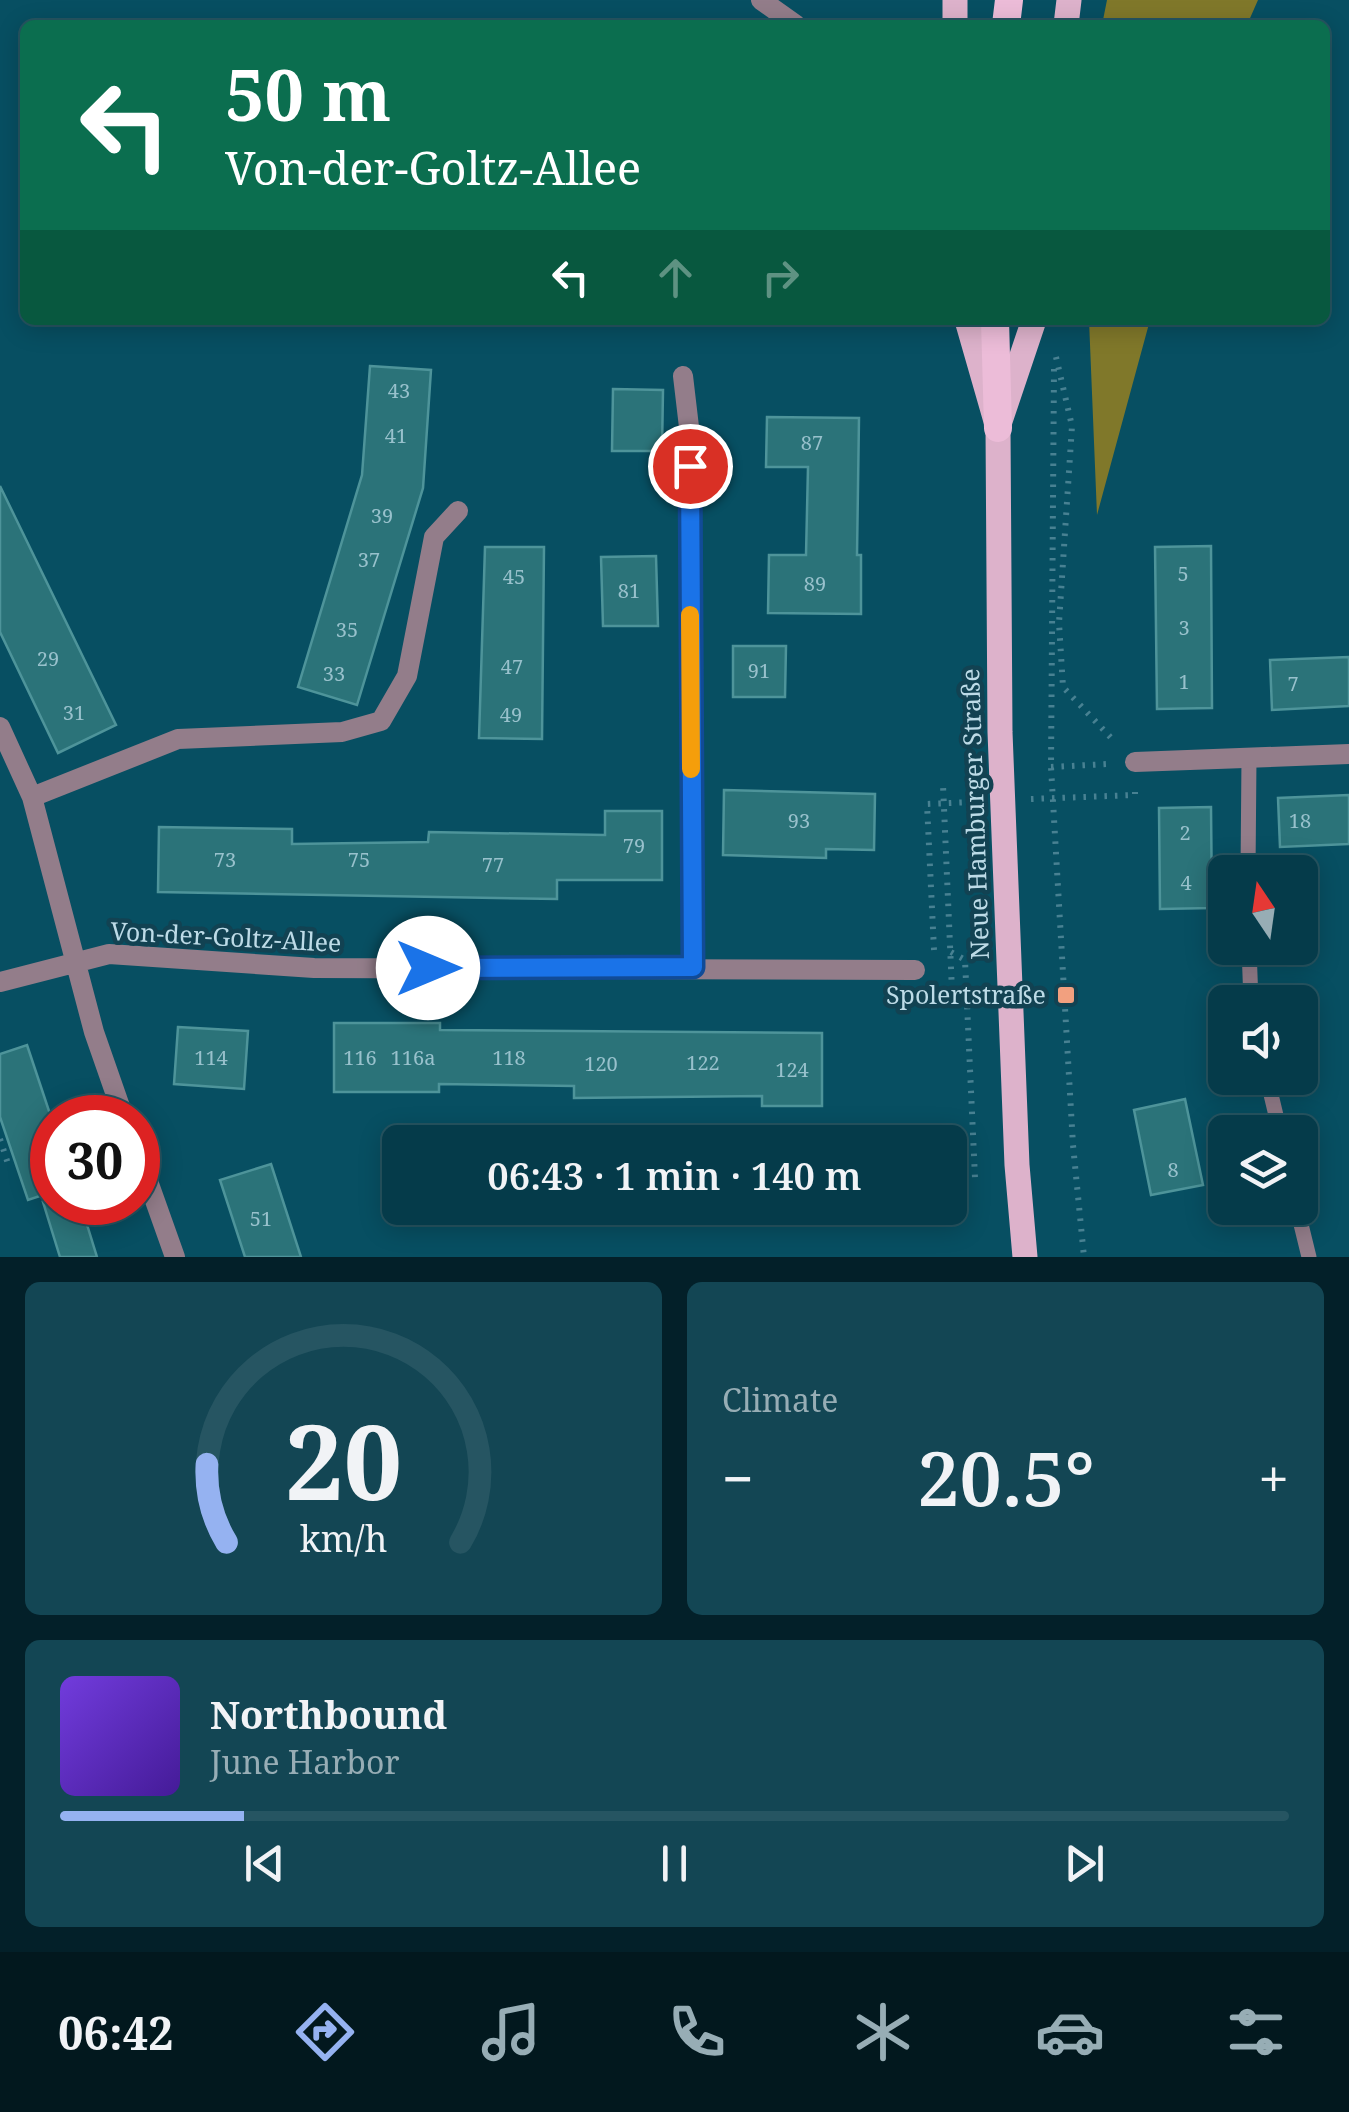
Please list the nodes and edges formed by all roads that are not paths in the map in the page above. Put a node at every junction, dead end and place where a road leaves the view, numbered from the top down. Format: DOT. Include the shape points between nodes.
graph roads {
  1 [pos="761,0"];
  2 [pos="789,20"];
  3 [pos="967,325"];
  4 [pos="995,325"];
  5 [pos="1032,325"];
  6 [pos="683,376"];
  7 [pos="998,428"];
  8 [pos="458,511"];
  9 [pos="0,727"];
  10 [pos="1349,754"];
  11 [pos="1248,758"];
  12 [pos="1134,762"];
  13 [pos="32,797"];
  14 [pos="1248,855"];
  15 [pos="77,962"];
  16 [pos="693,967"];
  17 [pos="915,970"];
  18 [pos="0,982"];
  19 [pos="116,1095"];
  20 [pos="160,1215"];
  21 [pos="1301,1225"];
  22 [pos="175,1257"];
  23 [pos="1024,1257"];
  24 [pos="1309,1257"];
  1 -- 2 [label="street"];
  3 -- 7 [label="main road, Neue Hamburger Straße"];
  4 -- 7 [label="highway"];
  5 -- 7 [label="main road, Neue Hamburger Straße"];
  6 -- 16 [label="street" via="689,427"];
  7 -- 23 [label="main road, Neue Hamburger Straße" via="1000,732"];
  8 -- 13 [label="street" via="434,537 408,676 381,721 342,732 178,739"];
  9 -- 13 [label="street"];
  10 -- 11 [label="street"];
  11 -- 12 [label="street"];
  11 -- 14 [label="lane"];
  13 -- 15 [label="street"];
  15 -- 16 [label="street, Von-der-Goltz-Allee" via="109,954 314,968"];
  15 -- 18 [label="street, Von-der-Goltz-Allee"];
  15 -- 19 [label="street"];
  16 -- 17 [label="street, Von-der-Goltz-Allee"];
  20 -- 22 [label="street"];
  21 -- 24 [label="lane"];
}
